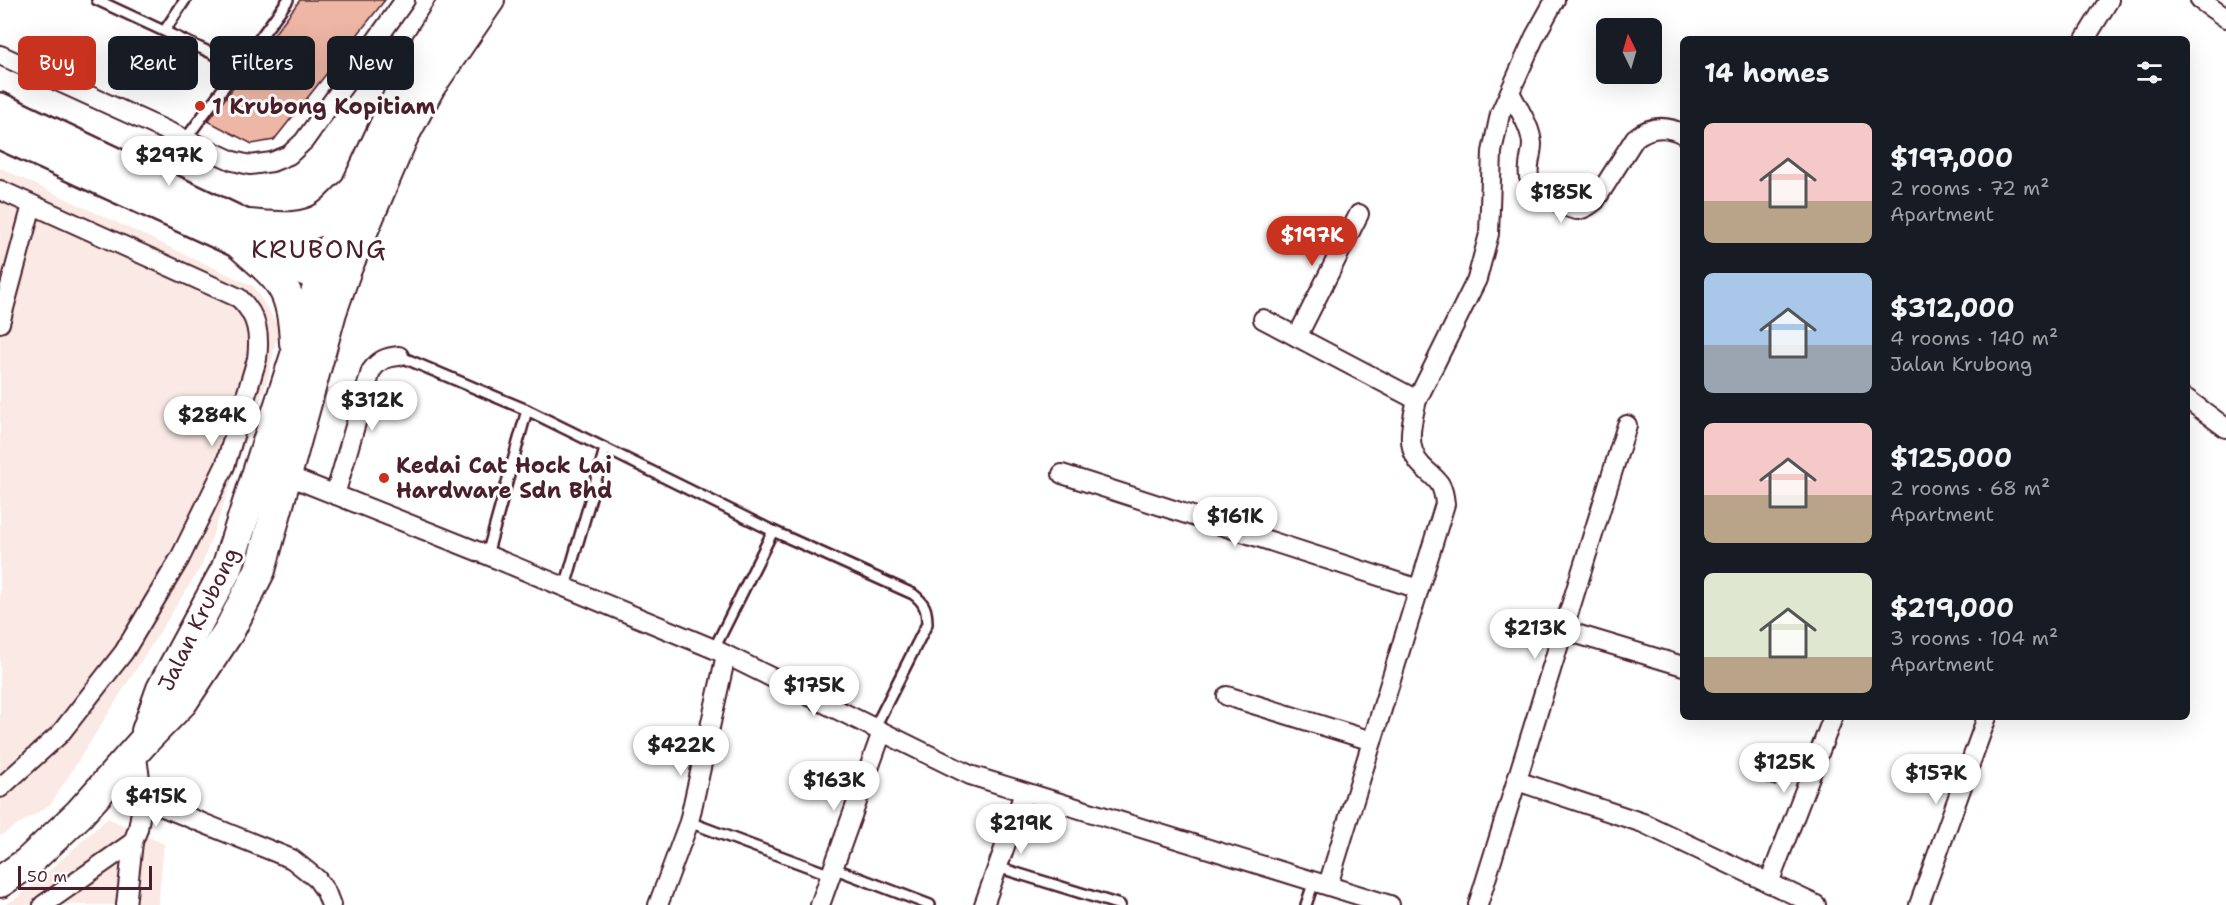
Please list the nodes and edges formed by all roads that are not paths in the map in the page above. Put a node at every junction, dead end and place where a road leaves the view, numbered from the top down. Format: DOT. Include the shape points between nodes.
graph roads {
  1 [pos="97,0"];
  2 [pos="185,0"];
  3 [pos="288,0"];
  4 [pos="405,0"];
  5 [pos="455,0"];
  6 [pos="489,0"];
  7 [pos="1555,0"];
  8 [pos="2109,0"];
  9 [pos="2205,1"];
  10 [pos="2226,18"];
  11 [pos="165,30"];
  12 [pos="261,36"];
  13 [pos="2087,36"];
  14 [pos="210,52"];
  15 [pos="0,55"];
  16 [pos="221,90"];
  17 [pos="1510,92"];
  18 [pos="0,107"];
  19 [pos="1680,133"];
  20 [pos="0,135"];
  21 [pos="185,140"];
  22 [pos="0,190"];
  23 [pos="354,192"];
  24 [pos="32,205"];
  25 [pos="1359,214"];
  26 [pos="245,235"];
  27 [pos="333,273"];
  28 [pos="1263,319"];
  29 [pos="0,323"];
  30 [pos="1298,337"];
  31 [pos="295,355"];
  32 [pos="399,356"];
  33 [pos="1417,400"];
  34 [pos="2190,401"];
  35 [pos="527,410"];
  36 [pos="1627,425"];
  37 [pos="2226,428"];
  38 [pos="605,448"];
  39 [pos="273,470"];
  40 [pos="1062,474"];
  41 [pos="335,495"];
  42 [pos="773,531"];
  43 [pos="488,555"];
  44 [pos="566,587"];
  45 [pos="1419,588"];
  46 [pos="1563,630"];
  47 [pos="720,652"];
  48 [pos="1680,665"];
  49 [pos="1227,696"];
  50 [pos="1832,720"];
  51 [pos="1986,720"];
  52 [pos="878,729"];
  53 [pos="1372,741"];
  54 [pos="140,745"];
  55 [pos="1517,781"];
  56 [pos="0,789"];
  57 [pos="1024,793"];
  58 [pos="143,799"];
  59 [pos="689,822"];
  60 [pos="133,842"];
  61 [pos="997,867"];
  62 [pos="832,871"];
  63 [pos="0,882"];
  64 [pos="1321,883"];
  65 [pos="1769,883"];
  66 [pos="43,905"];
  67 [pos="126,905"];
  68 [pos="331,905"];
  69 [pos="658,905"];
  70 [pos="820,905"];
  71 [pos="930,905"];
  72 [pos="984,905"];
  73 [pos="1120,905"];
  74 [pos="1306,905"];
  75 [pos="1390,905"];
  76 [pos="1478,905"];
  77 [pos="1816,905"];
  78 [pos="1919,905"];
  1 -- 11 [label="lane"];
  2 -- 11 [label="lane"];
  3 -- 12 [label="lane"];
  4 -- 21 [label="street" via="316,126 289,155 250,165"];
  5 -- 23 [label="main road, Jalan Krubong" via="412,68"];
  6 -- 27 [label="main road, Jalan Krubong" via="424,97"];
  7 -- 17 [label="street"];
  8 -- 13 [label="street"];
  9 -- 10 [label="street"];
  11 -- 14 [label="lane"];
  15 -- 21 [label="street"];
  16 -- 21 [label="lane"];
  17 -- 19 [label="street" via="1532,140 1529,176 1533,185 1576,210 1595,201 1635,138 1644,131 1656,127"];
  17 -- 33 [label="street" via="1500,114 1492,152 1488,234 1478,279"];
  18 -- 26 [label="street"];
  20 -- 26 [label="street"];
  22 -- 24 [label="street"];
  23 -- 26 [label="main road" via="325,217 304,226"];
  23 -- 27 [label="main road, Jalan Krubong"];
  24 -- 29 [label="street"];
  24 -- 56 [label="street" via="239,298 254,316 259,344 225,466 180,558 117,661 60,734"];
  25 -- 30 [label="street"];
  26 -- 27 [label="street"];
  26 -- 31 [label="main road" via="290,298"];
  27 -- 31 [label="main road, Jalan Krubong"];
  27 -- 39 [label="main road, Jalan Krubong"];
  28 -- 30 [label="street"];
  30 -- 33 [label="street"];
  31 -- 39 [label="main road, Jalan Krubong"];
  32 -- 35 [label="lane"];
  32 -- 41 [label="street" via="387,357 371,371"];
  33 -- 45 [label="street" via="1411,425 1414,455 1439,480 1445,504"];
  34 -- 37 [label="street"];
  35 -- 38 [label="lane"];
  35 -- 43 [label="lane"];
  36 -- 46 [label="street"];
  38 -- 42 [label="lane"];
  38 -- 44 [label="lane"];
  39 -- 41 [label="street"];
  39 -- 54 [label="main road, Jalan Krubong" via="227,568 162,689"];
  40 -- 45 [label="street"];
  41 -- 43 [label="street"];
  42 -- 47 [label="lane"];
  42 -- 52 [label="lane" via="913,594 924,603 927,624"];
  43 -- 44 [label="street"];
  44 -- 47 [label="street"];
  45 -- 53 [label="street"];
  46 -- 48 [label="street"];
  46 -- 55 [label="street"];
  47 -- 52 [label="street"];
  47 -- 59 [label="street"];
  49 -- 53 [label="street"];
  50 -- 65 [label="street"];
  51 -- 78 [label="street"];
  52 -- 57 [label="street" via="970,776"];
  52 -- 62 [label="street"];
  53 -- 64 [label="street"];
  54 -- 58 [label="street"];
  54 -- 63 [label="main road, Jalan Krubong" via="79,814 27,863"];
  55 -- 65 [label="street" via="1642,823"];
  55 -- 76 [label="street"];
  57 -- 61 [label="street"];
  57 -- 64 [label="street"];
  58 -- 60 [label="street"];
  58 -- 68 [label="street" via="292,859 317,879"];
  59 -- 62 [label="lane"];
  59 -- 69 [label="street"];
  60 -- 66 [label="street"];
  60 -- 67 [label="street"];
  61 -- 72 [label="street"];
  61 -- 73 [label="lane"];
  62 -- 70 [label="street"];
  62 -- 71 [label="lane"];
  64 -- 74 [label="lane"];
  64 -- 75 [label="street"];
  65 -- 77 [label="street"];
}
